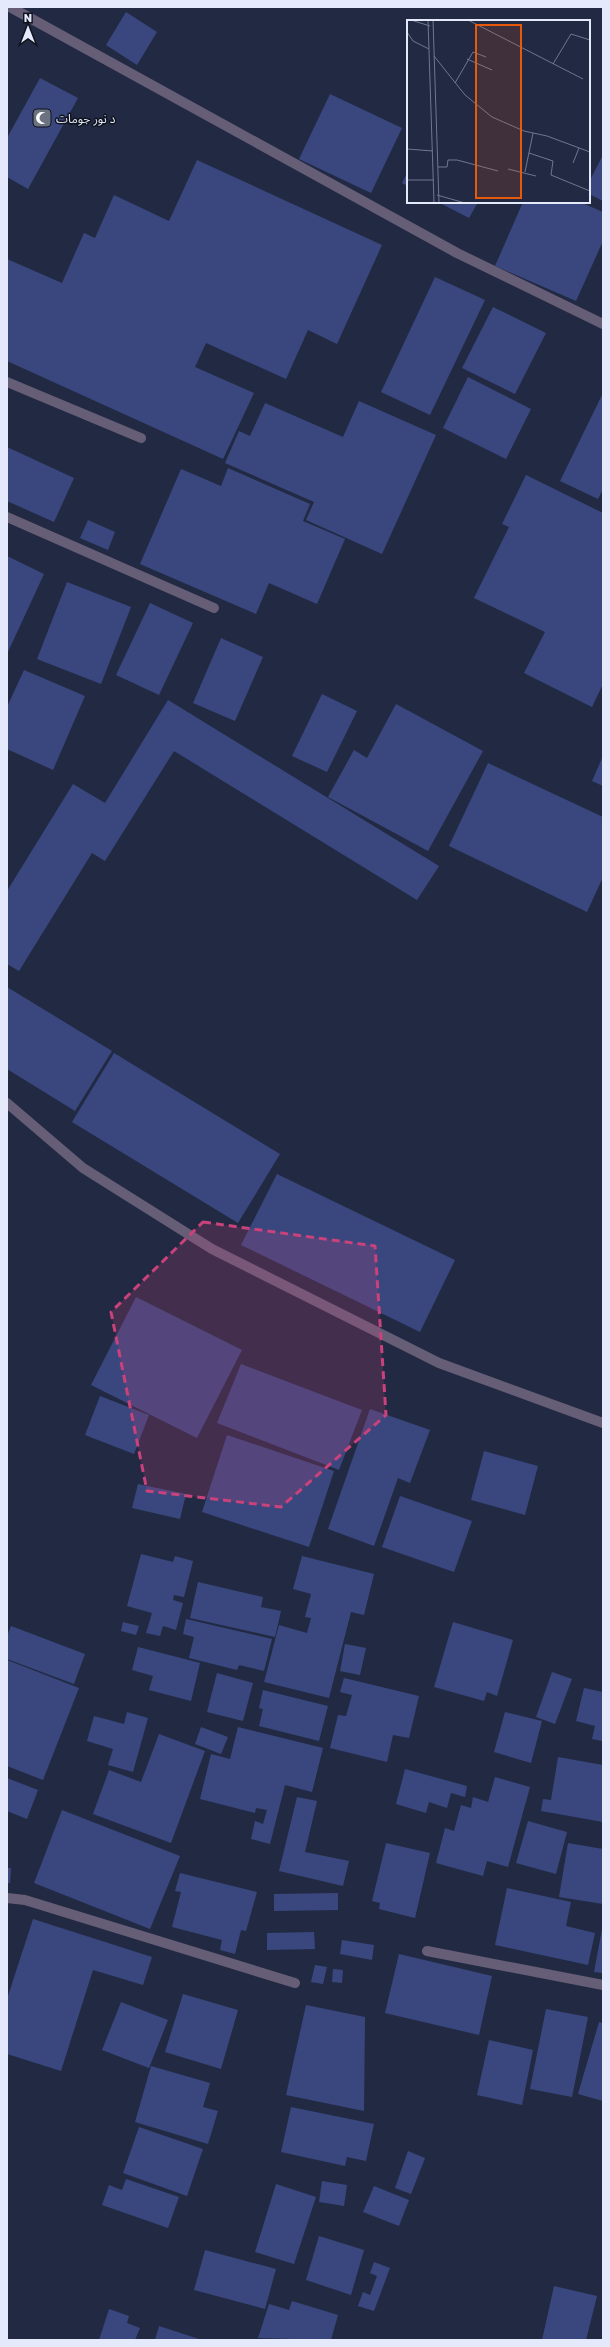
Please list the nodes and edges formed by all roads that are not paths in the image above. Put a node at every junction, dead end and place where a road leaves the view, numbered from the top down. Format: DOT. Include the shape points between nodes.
graph roads {
  1 [pos="10,7"];
  2 [pos="603,324"];
  3 [pos="7,382"];
  4 [pos="141,438"];
  5 [pos="7,517"];
  6 [pos="214,608"];
  7 [pos="7,1102"];
  8 [pos="603,1423"];
  9 [pos="7,1898"];
  10 [pos="427,1952"];
  11 [pos="295,1983"];
  12 [pos="603,1985"];
  1 -- 2 [label="street" via="457,254"];
  3 -- 4 [label="street"];
  5 -- 6 [label="street"];
  7 -- 8 [label="street" via="83,1168 212,1249 439,1363"];
  9 -- 11 [label="street" via="25,1900"];
  10 -- 12 [label="street"];
}
